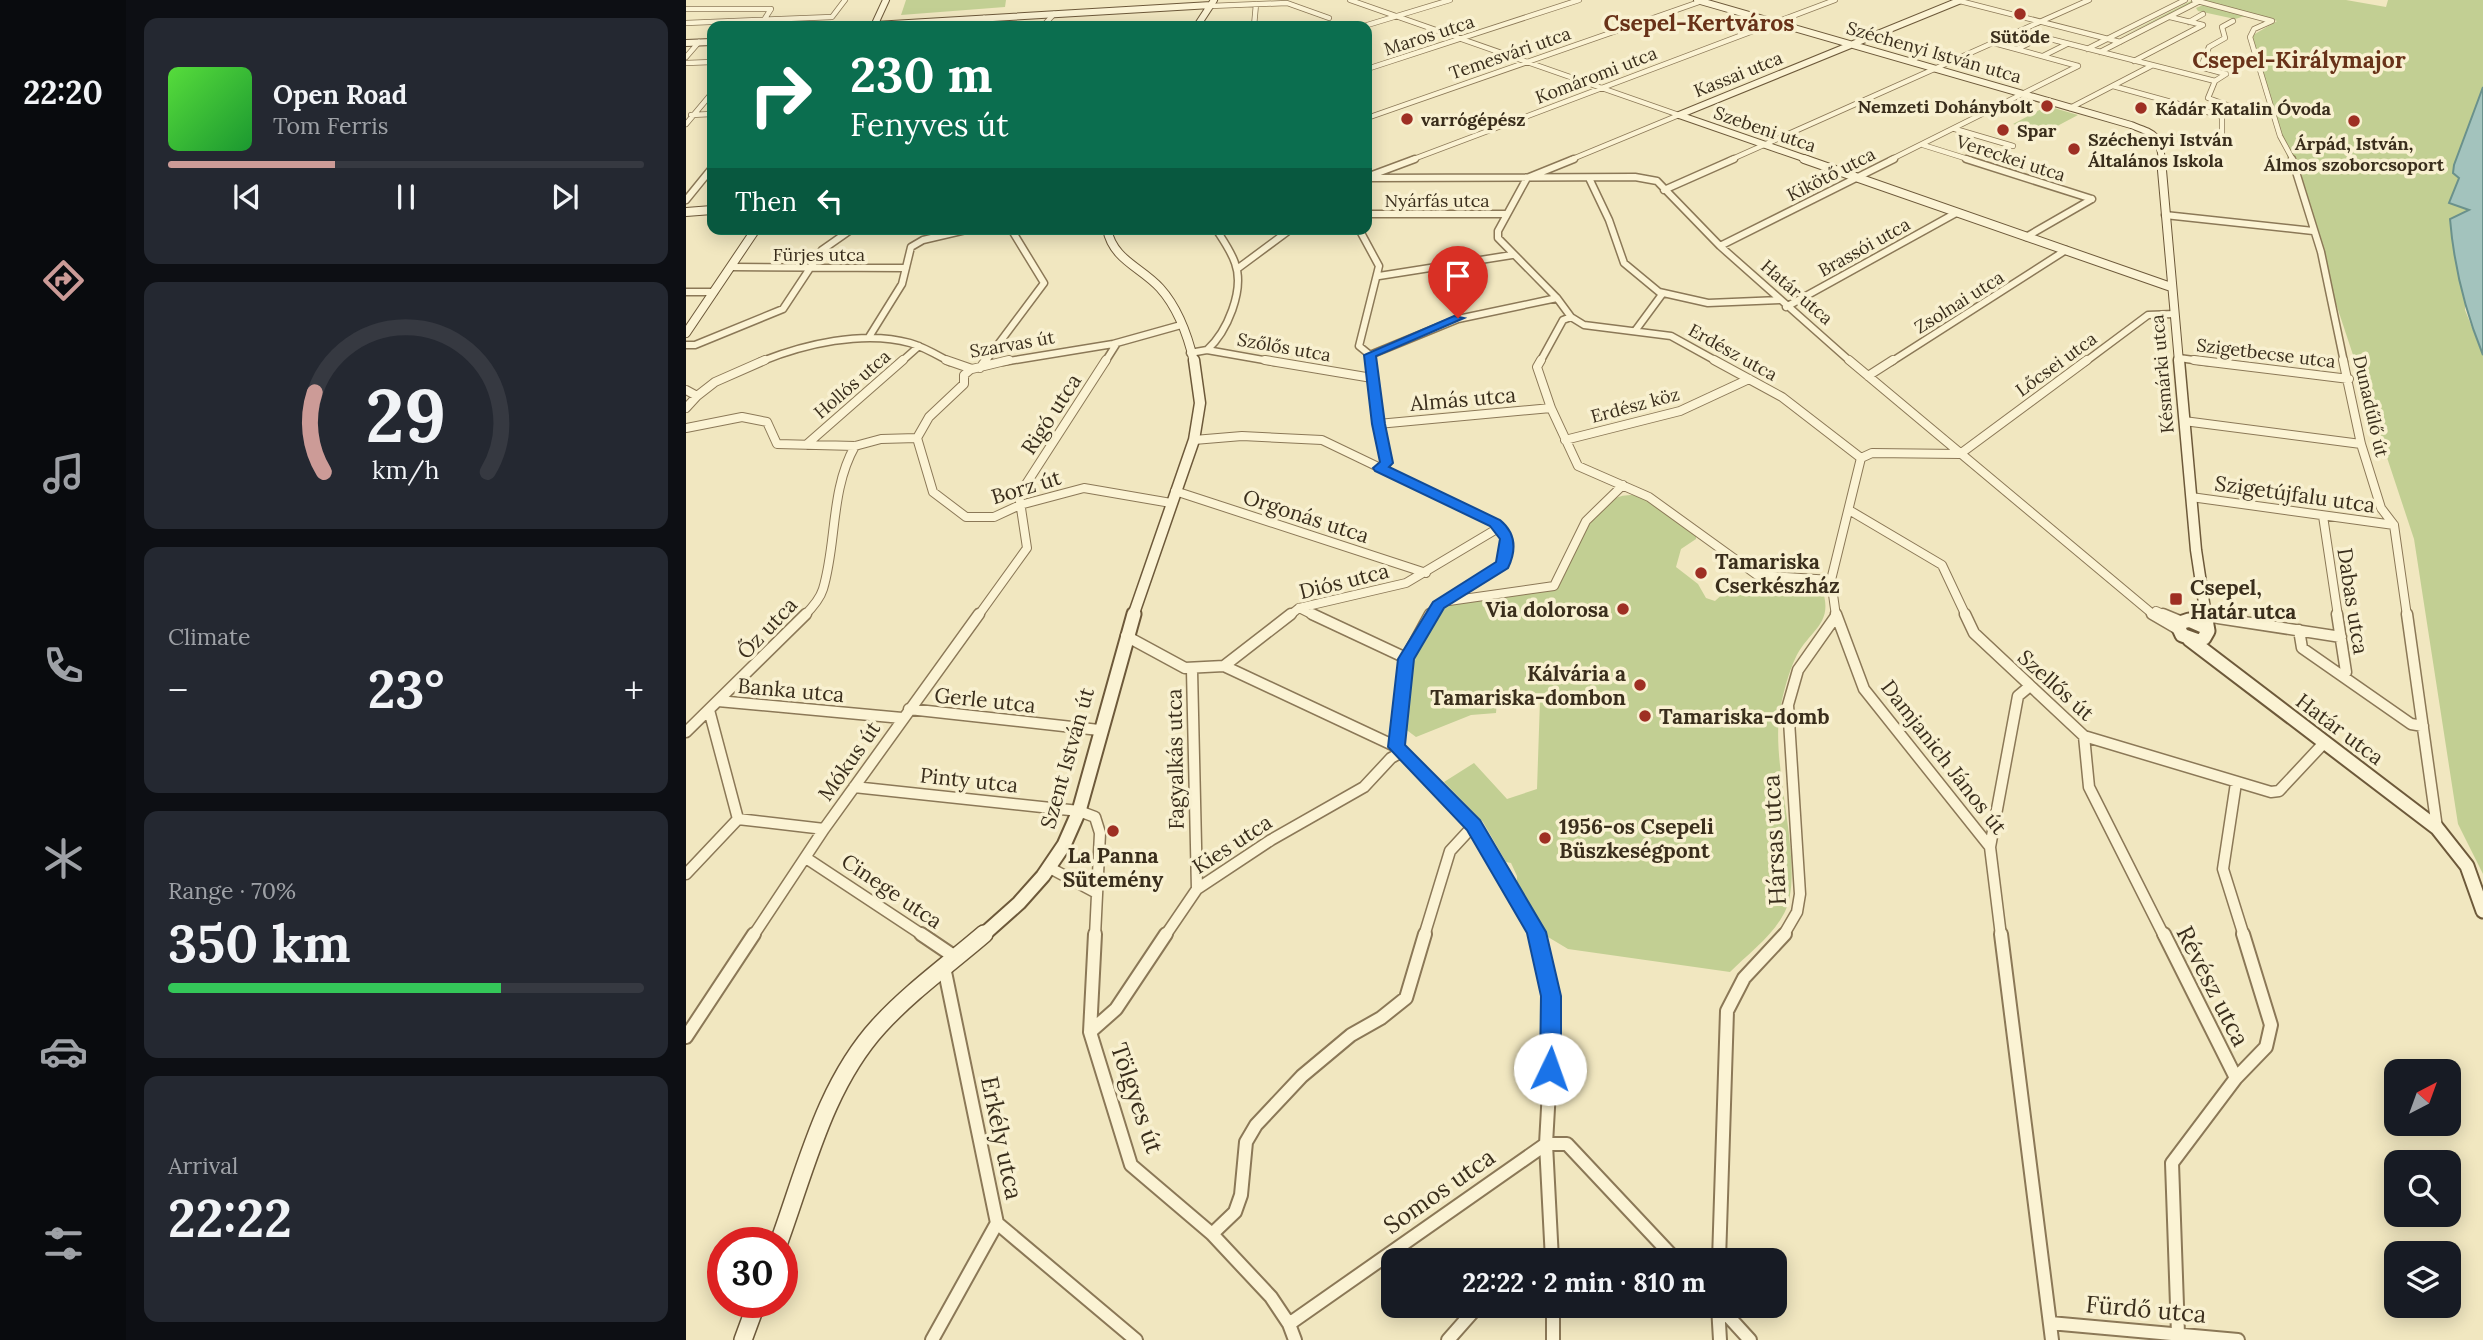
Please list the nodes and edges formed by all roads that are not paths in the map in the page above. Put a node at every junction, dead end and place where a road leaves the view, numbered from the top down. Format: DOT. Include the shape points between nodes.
graph roads {
  1 [pos="845,0"];
  2 [pos="886,0"];
  3 [pos="1296,0"];
  4 [pos="1350,0"];
  5 [pos="1450,0"];
  6 [pos="1579,0"];
  7 [pos="1701,0"];
  8 [pos="1835,0"];
  9 [pos="1959,0"];
  10 [pos="2089,0"];
  11 [pos="2185,0"];
  12 [pos="2197,1"];
  13 [pos="1287,2"];
  14 [pos="1211,4"];
  15 [pos="1256,4"];
  16 [pos="686,9"];
  17 [pos="2203,14"];
  18 [pos="1054,15"];
  19 [pos="2261,16"];
  20 [pos="1396,17"];
  21 [pos="2170,17"];
  22 [pos="984,18"];
  23 [pos="1329,18"];
  24 [pos="784,19"];
  25 [pos="764,20"];
  26 [pos="753,21"];
  27 [pos="877,21"];
  28 [pos="943,21"];
  29 [pos="981,21"];
  30 [pos="1048,21"];
  31 [pos="1200,21"];
  32 [pos="1254,21"];
  33 [pos="2233,21"];
  34 [pos="2040,22"];
  35 [pos="2189,22"];
  36 [pos="686,23"];
  37 [pos="1775,23"];
  38 [pos="707,24"];
  39 [pos="1372,24"];
  40 [pos="2069,29"];
  41 [pos="2019,31"];
  42 [pos="2082,33"];
  43 [pos="2045,38"];
  44 [pos="2107,39"];
  45 [pos="1460,40"];
  46 [pos="706,42"];
  47 [pos="2120,42"];
  48 [pos="686,43"];
  49 [pos="1994,43"];
  50 [pos="2064,43"];
  51 [pos="1852,45"];
  52 [pos="2017,49"];
  53 [pos="2087,49"];
  54 [pos="2100,52"];
  55 [pos="2043,56"];
  56 [pos="686,58"];
  57 [pos="2134,61"];
  58 [pos="707,62"];
  59 [pos="1527,62"];
  60 [pos="686,63"];
  61 [pos="2151,66"];
  62 [pos="1372,67"];
  63 [pos="1936,69"];
  64 [pos="2215,81"];
  65 [pos="2113,86"];
  66 [pos="1600,88"];
  67 [pos="2023,95"];
  68 [pos="707,99"];
  69 [pos="2070,108"];
  70 [pos="707,114"];
  71 [pos="694,115"];
  72 [pos="1679,115"];
  73 [pos="686,116"];
  74 [pos="1372,116"];
  75 [pos="2222,116"];
  76 [pos="686,124"];
  77 [pos="1955,129"];
  78 [pos="2156,136"];
  79 [pos="2222,143"];
  80 [pos="1923,145"];
  81 [pos="1766,146"];
  82 [pos="2013,146"];
  83 [pos="707,174"];
  84 [pos="1372,175"];
  85 [pos="1372,177"];
  86 [pos="1856,177"];
  87 [pos="1527,178"];
  88 [pos="1589,178"];
  89 [pos="1664,190"];
  90 [pos="686,200"];
  91 [pos="707,211"];
  92 [pos="686,212"];
  93 [pos="1956,213"];
  94 [pos="1507,214"];
  95 [pos="1372,215"];
  96 [pos="2165,215"];
  97 [pos="2313,231"];
  98 [pos="752,235"];
  99 [pos="843,235"];
  100 [pos="948,235"];
  101 [pos="1015,235"];
  102 [pos="1109,235"];
  103 [pos="1219,235"];
  104 [pos="1283,235"];
  105 [pos="1363,235"];
  106 [pos="2026,237"];
  107 [pos="1720,246"];
  108 [pos="2066,250"];
  109 [pos="1512,254"];
  110 [pos="732,267"];
  111 [pos="811,268"];
  112 [pos="906,268"];
  113 [pos="1237,269"];
  114 [pos="1379,276"];
  115 [pos="2171,287"];
  116 [pos="686,292"];
  117 [pos="714,292"];
  118 [pos="1663,293"];
  119 [pos="1557,298"];
  120 [pos="1780,300"];
  121 [pos="1786,307"];
  122 [pos="2174,314"];
  123 [pos="1571,317"];
  124 [pos="1181,325"];
  125 [pos="1635,331"];
  126 [pos="686,332"];
  127 [pos="869,337"];
  128 [pos="1117,343"];
  129 [pos="686,345"];
  130 [pos="919,346"];
  131 [pos="1207,350"];
  132 [pos="1190,353"];
  133 [pos="1370,355"];
  134 [pos="2179,358"];
  135 [pos="975,369"];
  136 [pos="1868,376"];
  137 [pos="1372,378"];
  138 [pos="1749,379"];
  139 [pos="2349,379"];
  140 [pos="686,390"];
  141 [pos="697,396"];
  142 [pos="686,408"];
  143 [pos="1552,408"];
  144 [pos="2184,421"];
  145 [pos="1378,424"];
  146 [pos="686,428"];
  147 [pos="917,438"];
  148 [pos="1194,440"];
  149 [pos="1565,440"];
  150 [pos="2361,444"];
  151 [pos="806,445"];
  152 [pos="855,446"];
  153 [pos="1960,454"];
  154 [pos="1861,458"];
  155 [pos="1380,468"];
  156 [pos="1623,485"];
  157 [pos="1173,497"];
  158 [pos="2191,497"];
  159 [pos="1020,505"];
  160 [pos="1849,510"];
  161 [pos="2323,516"];
  162 [pos="2394,525"];
  163 [pos="1500,527"];
  164 [pos="1426,573"];
  165 [pos="1831,580"];
  166 [pos="1444,601"];
  167 [pos="1299,608"];
  168 [pos="2202,608"];
  169 [pos="1836,616"];
  170 [pos="2218,618"];
  171 [pos="2182,623"];
  172 [pos="2299,630"];
  173 [pos="2205,633"];
  174 [pos="1126,636"];
  175 [pos="2341,637"];
  176 [pos="2189,639"];
  177 [pos="1406,659"];
  178 [pos="2218,662"];
  179 [pos="1224,666"];
  180 [pos="1192,670"];
  181 [pos="2341,676"];
  182 [pos="2030,686"];
  183 [pos="718,701"];
  184 [pos="909,709"];
  185 [pos="709,710"];
  186 [pos="902,718"];
  187 [pos="2424,726"];
  188 [pos="1099,730"];
  189 [pos="686,732"];
  190 [pos="2084,736"];
  191 [pos="2323,744"];
  192 [pos="1398,750"];
  193 [pos="2236,783"];
  194 [pos="854,787"];
  195 [pos="1079,811"];
  196 [pos="738,819"];
  197 [pos="1474,825"];
  198 [pos="2437,828"];
  199 [pos="824,829"];
  200 [pos="1990,847"];
  201 [pos="807,858"];
  202 [pos="1050,868"];
  203 [pos="686,874"];
  204 [pos="1198,889"];
  205 [pos="1095,892"];
  206 [pos="2483,911"];
  207 [pos="950,962"];
  208 [pos="1090,1032"];
  209 [pos="686,1037"];
  210 [pos="2236,1078"];
  211 [pos="1546,1144"];
  212 [pos="997,1223"];
  213 [pos="785,1227"];
  214 [pos="1212,1234"];
  215 [pos="1549,1248"];
  216 [pos="1665,1248"];
  217 [pos="1719,1248"];
  218 [pos="751,1318"];
  219 [pos="1467,1318"];
  220 [pos="1553,1318"];
  221 [pos="1719,1318"];
  222 [pos="1729,1318"];
  223 [pos="2050,1323"];
  224 [pos="1289,1324"];
  225 [pos="2178,1334"];
  226 [pos="743,1340"];
  227 [pos="932,1340"];
  228 [pos="1136,1340"];
  229 [pos="1295,1340"];
  230 [pos="1448,1340"];
  231 [pos="1553,1340"];
  232 [pos="1720,1340"];
  233 [pos="1750,1340"];
  234 [pos="2052,1340"];
  235 [pos="2238,1340"];
  1 -- 24 [label="street" via="832,17"];
  2 -- 27 [label="street"];
  3 -- 13 [label="street"];
  4 -- 20 [label="street, Szebeni utca"];
  5 -- 20 [label="street"];
  6 -- 45 [label="street, Maros utca"];
  7 -- 37 [label="street, Széchenyi István utca"];
  7 -- 59 [label="street, Temesvári utca"];
  8 -- 37 [label="street, Komáromi utca"];
  9 -- 34 [label="street"];
  9 -- 51 [label="street, Kassai utca"];
  10 -- 34 [label="street"];
  11 -- 44 [label="street"];
  12 -- 19 [label="street"];
  12 -- 21 [label="street"];
  13 -- 15 [label="street"];
  13 -- 23 [label="street"];
  14 -- 15 [label="street"];
  14 -- 18 [label="street"];
  14 -- 31 [label="street"];
  15 -- 32 [label="street"];
  16 -- 25 [label="street" via="771,9"];
  17 -- 35 [label="street"];
  18 -- 22 [label="street"];
  18 -- 30 [label="street"];
  19 -- 97 [label="street, Dunadűlő út" via="2272,21 2254,29 2250,37"];
  20 -- 39 [label="street"];
  20 -- 45 [label="street, Szebeni utca"];
  21 -- 35 [label="street"];
  21 -- 47 [label="street"];
  22 -- 28 [label="street"];
  22 -- 29 [label="street"];
  24 -- 25 [label="street"];
  25 -- 26 [label="street"];
  33 -- 64 [label="street" via="2222,27 2225,38 2209,47 2202,64 2226,74"];
  34 -- 40 [label="street"];
  34 -- 41 [label="street"];
  35 -- 57 [label="street" via="2203,25"];
  36 -- 38 [label="street"];
  37 -- 51 [label="street, Széchenyi István utca"];
  37 -- 66 [label="street, Komáromi utca"];
  40 -- 42 [label="street"];
  40 -- 43 [label="street"];
  41 -- 43 [label="street"];
  41 -- 49 [label="street"];
  42 -- 44 [label="street"];
  42 -- 50 [label="street"];
  43 -- 50 [label="street"];
  43 -- 52 [label="street"];
  44 -- 47 [label="street"];
  44 -- 53 [label="street"];
  45 -- 59 [label="street, Szebeni utca"];
  45 -- 62 [label="street, Maros utca"];
  46 -- 48 [label="street"];
  46 -- 56 [label="street"];
  47 -- 54 [label="street"];
  49 -- 52 [label="street"];
  49 -- 63 [label="street"];
  50 -- 53 [label="street"];
  50 -- 55 [label="street"];
  51 -- 63 [label="street, Széchenyi István utca"];
  51 -- 72 [label="street, Kassai utca"];
  52 -- 55 [label="street"];
  53 -- 54 [label="street"];
  54 -- 57 [label="street"];
  55 -- 67 [label="street, Kikötő utca" via="2078,66"];
  57 -- 61 [label="street"];
  58 -- 60 [label="street"];
  59 -- 66 [label="street, Szebeni utca"];
  59 -- 74 [label="street, Temesvári utca"];
  61 -- 64 [label="street"];
  61 -- 65 [label="street"];
  63 -- 67 [label="street, Széchenyi István utca"];
  63 -- 81 [label="street"];
  64 -- 75 [label="street" via="2208,98 2235,108"];
  65 -- 69 [label="street"];
  65 -- 75 [label="street"];
  66 -- 72 [label="street, Szebeni utca"];
  66 -- 84 [label="street, Komáromi utca"];
  67 -- 69 [label="street, Széchenyi István utca"];
  67 -- 77 [label="street, Kikötő utca"];
  68 -- 71 [label="street"];
  69 -- 78 [label="street, Széchenyi István utca"];
  70 -- 71 [label="street"];
  71 -- 73 [label="street"];
  71 -- 76 [label="street"];
  72 -- 81 [label="street, Szebeni utca"];
  72 -- 87 [label="street, Kassai utca"];
  75 -- 79 [label="street"];
  77 -- 80 [label="street, Kikötő utca"];
  77 -- 82 [label="street"];
  78 -- 96 [label="street, Késmárki utca"];
  80 -- 86 [label="street, Kikötő utca"];
  80 -- 106 [label="street, Vereckei utca" via="2092,199"];
  81 -- 86 [label="street, Szebeni utca"];
  81 -- 89 [label="street"];
  83 -- 90 [label="street"];
  85 -- 87 [label="street, Határ utca"];
  86 -- 93 [label="street, Szebeni utca"];
  86 -- 107 [label="street, Kikötő utca"];
  87 -- 88 [label="street, Határ utca"];
  87 -- 94 [label="street"];
  88 -- 89 [label="street, Határ utca" via="1644,177 1657,181"];
  88 -- 118 [label="street" via="1624,263"];
  89 -- 107 [label="street, Határ utca"];
  91 -- 92 [label="street"];
  93 -- 106 [label="street, Szebeni utca"];
  93 -- 121 [label="street, Brassói utca"];
  94 -- 95 [label="street, Nyárfás utca"];
  94 -- 109 [label="street" via="1499,238"];
  96 -- 97 [label="street"];
  96 -- 115 [label="street, Késmárki utca"];
  97 -- 139 [label="street, Dunadűlő út"];
  98 -- 110 [label="street"];
  99 -- 111 [label="street" via="826,246"];
  100 -- 112 [label="street" via="914,244"];
  101 -- 135 [label="street" via="1044,283"];
  102 -- 124 [label="street, Szent István út" via="1113,249 1165,293"];
  103 -- 113 [label="street"];
  104 -- 113 [label="street"];
  105 -- 114 [label="street" via="1377,259"];
  106 -- 108 [label="street, Szebeni utca"];
  107 -- 120 [label="street, Határ utca"];
  108 -- 115 [label="street, Szebeni utca"];
  108 -- 136 [label="street, Zsolnai utca"];
  109 -- 114 [label="street"];
  109 -- 119 [label="street"];
  110 -- 111 [label="street, Fürjes utca"];
  110 -- 117 [label="street"];
  111 -- 112 [label="street, Fürjes utca"];
  111 -- 129 [label="street" via="783,309"];
  112 -- 127 [label="street" via="900,290"];
  113 -- 131 [label="street" via="1223,332"];
  114 -- 133 [label="street" via="1359,346"];
  115 -- 122 [label="street, Késmárki utca"];
  116 -- 117 [label="street"];
  117 -- 126 [label="street"];
  118 -- 120 [label="street" via="1708,303"];
  118 -- 125 [label="street"];
  119 -- 123 [label="street"];
  119 -- 133 [label="street" via="1458,318"];
  120 -- 121 [label="street, Határ utca"];
  121 -- 136 [label="street, Határ utca"];
  122 -- 134 [label="street, Késmárki utca"];
  122 -- 153 [label="street, Lőcsei utca" via="2148,316"];
  123 -- 125 [label="street, Erdész utca" via="1584,325"];
  123 -- 143 [label="street" via="1563,320 1537,365"];
  124 -- 128 [label="street, Szarvas út"];
  124 -- 132 [label="street, Szent István út"];
  125 -- 138 [label="street, Erdész utca" via="1671,336"];
  127 -- 130 [label="street, Szarvas út"];
  127 -- 141 [label="street, Szarvas út" via="755,363 715,381"];
  128 -- 135 [label="street, Szarvas út" via="1020,356"];
  128 -- 159 [label="street, Rigó utca" via="1019,495"];
  130 -- 135 [label="street, Szarvas út" via="961,369"];
  130 -- 151 [label="street, Hollós utca"];
  131 -- 132 [label="street, Szőlős utca"];
  131 -- 137 [label="street, Szőlős utca"];
  132 -- 148 [label="street, Szent István út" via="1200,400"];
  133 -- 137 [label="street"];
  134 -- 139 [label="street, Szigetbecse utca"];
  134 -- 144 [label="street, Késmárki utca"];
  135 -- 147 [label="street" via="964,375 964,384 929,417"];
  136 -- 153 [label="street, Határ utca"];
  137 -- 145 [label="street"];
  138 -- 149 [label="street, Erdész köz" via="1680,411"];
  138 -- 154 [label="street, Erdész utca" via="1782,397"];
  139 -- 150 [label="street, Dunadűlő út"];
  140 -- 141 [label="street"];
  141 -- 142 [label="street, Szarvas út"];
  143 -- 145 [label="street, Almás utca"];
  143 -- 149 [label="street"];
  144 -- 150 [label="street"];
  144 -- 158 [label="street, Késmárki utca"];
  145 -- 155 [label="street" via="1387,463"];
  146 -- 151 [label="street" via="743,417 766,422 777,444"];
  147 -- 152 [label="street" via="881,439"];
  147 -- 159 [label="street, Borz út" via="933,492 966,517 993,517"];
  148 -- 155 [label="street" via="1242,436 1322,440"];
  148 -- 157 [label="street, Szent István út"];
  149 -- 156 [label="street" via="1578,466"];
  150 -- 162 [label="street, Dunadűlő út" via="2378,500"];
  151 -- 152 [label="street"];
  152 -- 183 [label="street, Őz utca" via="847,460 832,524 823,591 810,610"];
  153 -- 154 [label="street" via="1872,453"];
  153 -- 171 [label="street, Határ utca" via="2145,606"];
  154 -- 160 [label="street"];
  155 -- 163 [label="street"];
  156 -- 165 [label="street" via="1649,497 1757,575"];
  156 -- 166 [label="street" via="1586,521 1554,586"];
  157 -- 159 [label="street, Borz út" via="1084,488"];
  157 -- 164 [label="street, Orgonás utca"];
  157 -- 174 [label="street, Szent István út"];
  158 -- 161 [label="street, Szigetújfalu utca"];
  158 -- 168 [label="street, Késmárki utca"];
  159 -- 184 [label="street, Mókus út" via="1027,548"];
  160 -- 165 [label="street"];
  160 -- 182 [label="street, Szellős út" via="1942,565 1974,633"];
  161 -- 162 [label="street, Szigetújfalu utca"];
  161 -- 175 [label="street, Dabas utca"];
  162 -- 187 [label="street, Dunadűlő út"];
  163 -- 164 [label="street, Diós utca"];
  163 -- 166 [label="street" via="1507,539 1503,564"];
  164 -- 167 [label="street, Diós utca" via="1406,583"];
  165 -- 169 [label="street, Damjanich János út"];
  166 -- 177 [label="street" via="1430,614"];
  167 -- 177 [label="street"];
  167 -- 179 [label="street, Diós utca"];
  168 -- 171 [label="street"];
  168 -- 173 [label="street, Késmárki utca"];
  169 -- 200 [label="street, Damjanich János út" via="1864,689"];
  169 -- 217 [label="street, Hársas utca" via="1798,670 1788,705 1798,919 1740,982 1727,1011"];
  170 -- 172 [label="street"];
  171 -- 173 [label="street"];
  171 -- 176 [label="street, Határ utca"];
  172 -- 175 [label="street"];
  172 -- 181 [label="street" via="2302,648"];
  173 -- 176 [label="street"];
  173 -- 178 [label="street, Határ utca" via="2210,653"];
  174 -- 180 [label="street"];
  174 -- 188 [label="street, Szent István út"];
  175 -- 181 [label="street, Dabas utca" via="2346,672"];
  176 -- 178 [label="street, Határ utca"];
  177 -- 192 [label="street"];
  178 -- 191 [label="street, Határ utca"];
  179 -- 180 [label="street"];
  179 -- 192 [label="street"];
  180 -- 204 [label="street, Fagyalkás utca"];
  181 -- 187 [label="street, Dabas utca" via="2411,724"];
  182 -- 190 [label="street, Szellős út"];
  182 -- 200 [label="street" via="2018,696"];
  183 -- 185 [label="street, Őz utca"];
  183 -- 186 [label="street, Banka utca"];
  184 -- 186 [label="street, Mókus út"];
  184 -- 188 [label="street, Gerle utca"];
  185 -- 189 [label="street, Őz utca"];
  185 -- 196 [label="street"];
  186 -- 194 [label="street, Mókus út"];
  187 -- 198 [label="street, Dunadűlő út"];
  188 -- 195 [label="street, Szent István út"];
  190 -- 193 [label="street, Szellős út"];
  190 -- 210 [label="street, Révész utca" via="2089,787"];
  191 -- 193 [label="street, Szellős út" via="2279,791"];
  191 -- 198 [label="street, Határ utca"];
  192 -- 197 [label="street"];
  192 -- 204 [label="street, Kies utca" via="1364,787 1271,840"];
  193 -- 210 [label="street" via="2223,869 2271,1025 2266,1047"];
  194 -- 195 [label="street, Pinty utca"];
  194 -- 199 [label="street, Mókus út"];
  195 -- 202 [label="street, Szent István út" via="1072,834"];
  195 -- 205 [label="street, Tölgyes út" via="1095,817 1100,833"];
  196 -- 199 [label="street"];
  196 -- 203 [label="street"];
  197 -- 211 [label="street" via="1537,932 1547,975 1553,1018"];
  197 -- 214 [label="street" via="1450,851 1406,998 1302,1076 1256,1125 1246,1142 1236,1212"];
  198 -- 206 [label="street" via="2467,860"];
  199 -- 201 [label="street, Mókus út"];
  200 -- 223 [label="street, Damjanich János út"];
  201 -- 207 [label="street, Cinege utca"];
  201 -- 209 [label="street, Mókus út"];
  202 -- 205 [label="street"];
  202 -- 207 [label="street, Szent István út" via="1001,920"];
  204 -- 208 [label="street, Kies utca" via="1116,1009"];
  205 -- 208 [label="street, Tölgyes út"];
  207 -- 212 [label="street, Erkély utca"];
  207 -- 213 [label="street, Szent István út" via="878,1027 856,1056 828,1114"];
  208 -- 214 [label="street, Tölgyes út" via="1131,1165"];
  210 -- 225 [label="street, Révész utca" via="2172,1163"];
  211 -- 215 [label="street"];
  211 -- 216 [label="street" via="1567,1144"];
  211 -- 224 [label="street, Somos utca"];
  212 -- 227 [label="street"];
  212 -- 228 [label="street, Erkély utca"];
  214 -- 224 [label="street, Tölgyes út" via="1272,1297"];
  218 -- 226 [label="street"];
  219 -- 230 [label="street"];
  220 -- 231 [label="street"];
  221 -- 232 [label="street"];
  222 -- 233 [label="street"];
  223 -- 225 [label="street, Fürdő utca"];
  223 -- 234 [label="street, Damjanich János út"];
  224 -- 229 [label="street, Tölgyes út"];
  225 -- 235 [label="street, Fürdő utca"];
}
